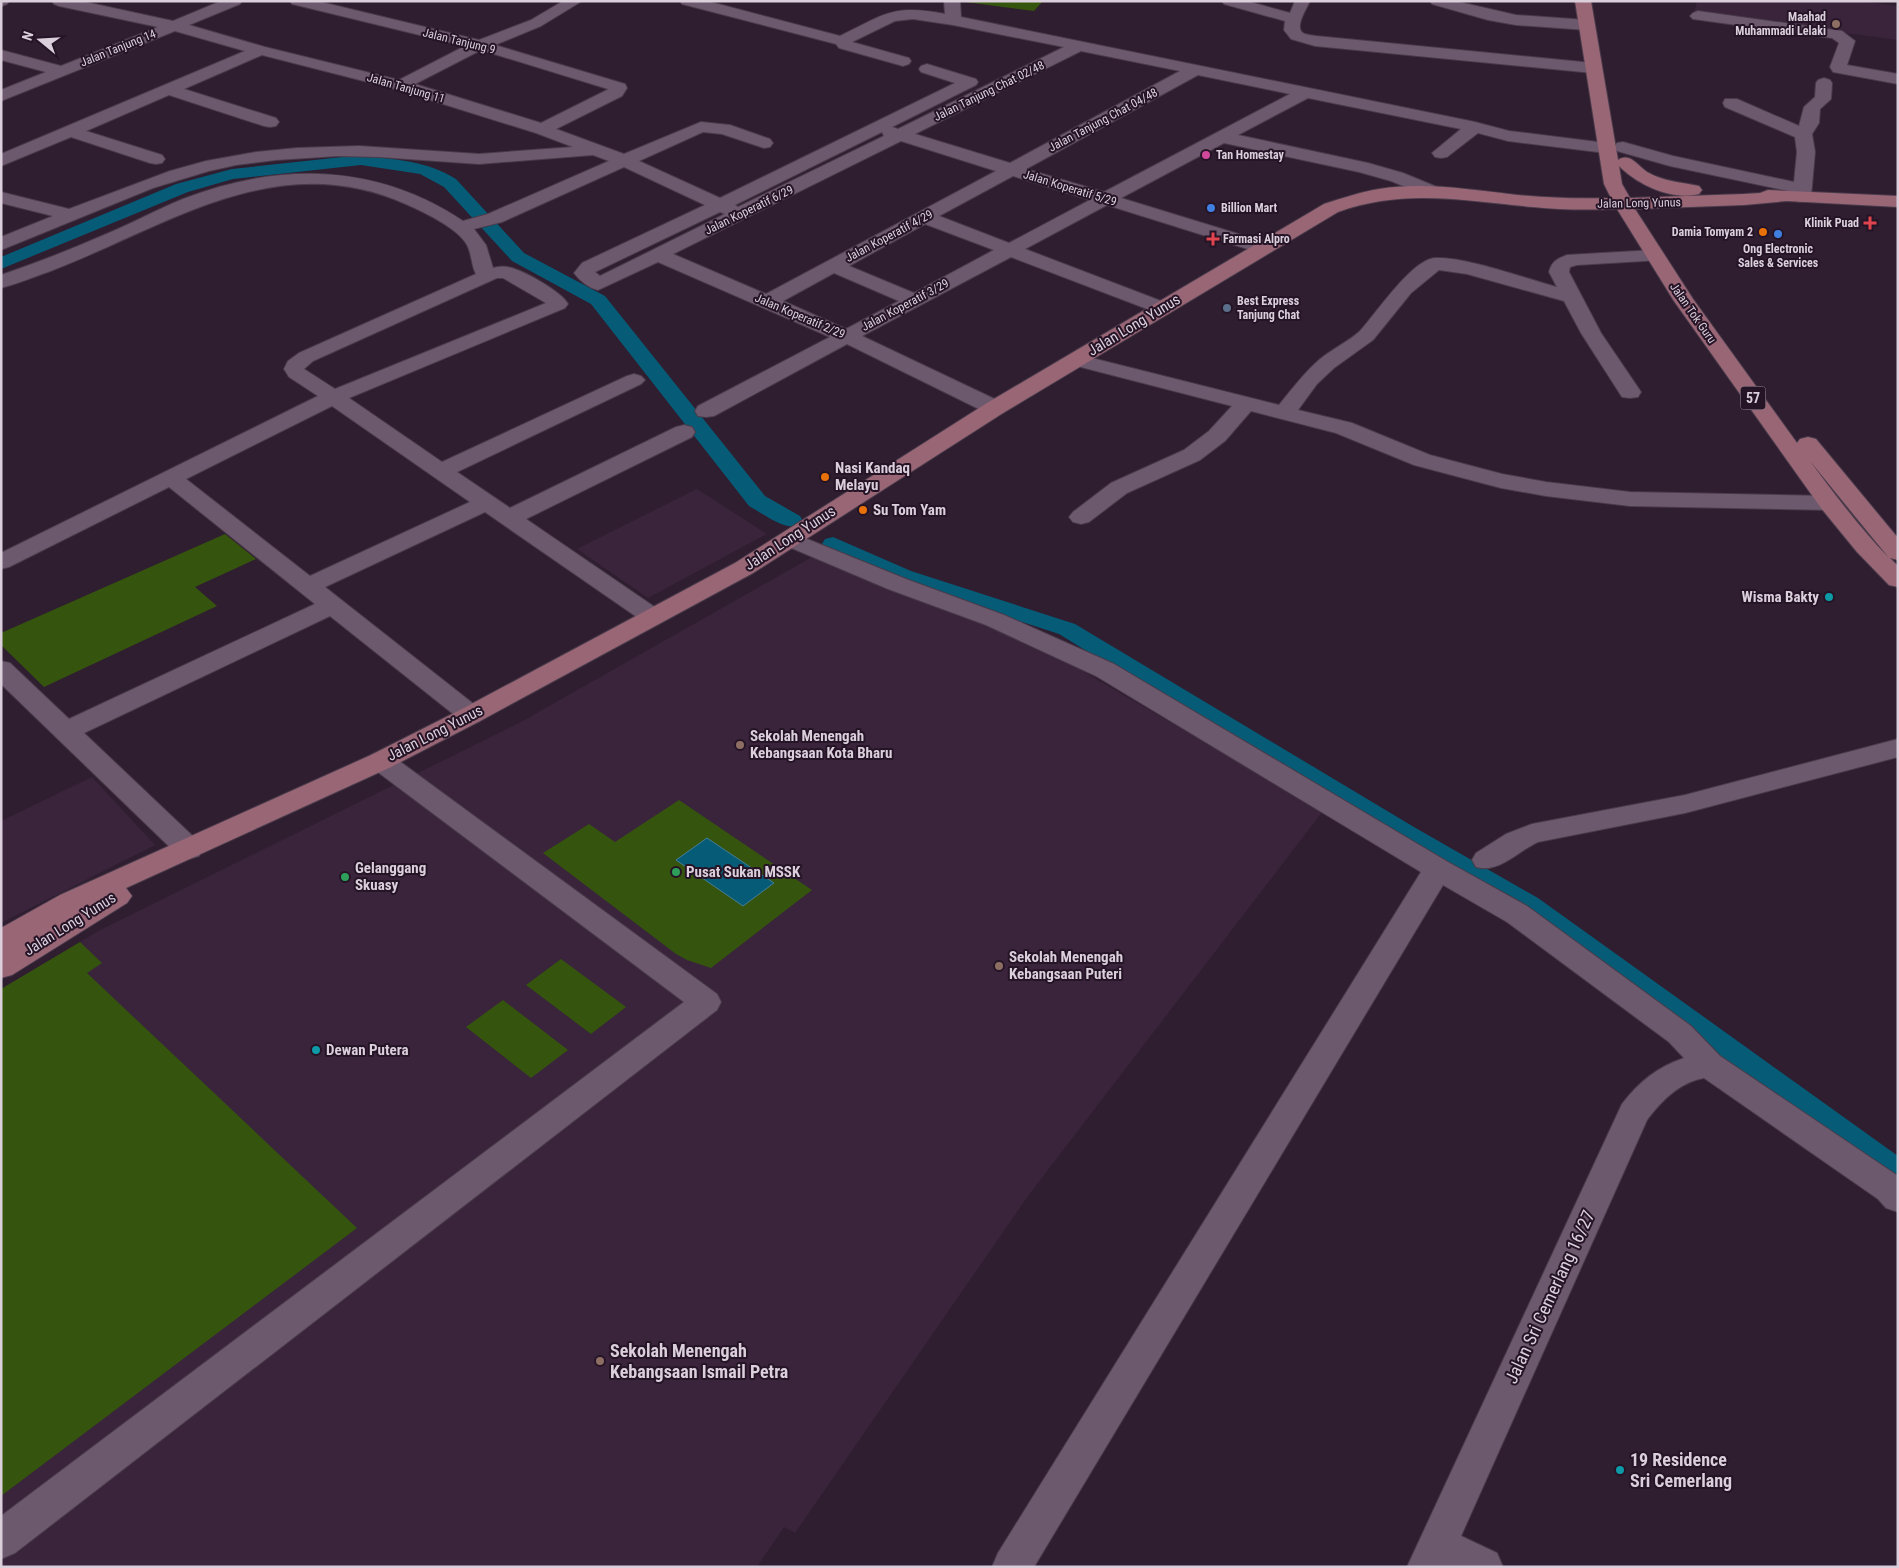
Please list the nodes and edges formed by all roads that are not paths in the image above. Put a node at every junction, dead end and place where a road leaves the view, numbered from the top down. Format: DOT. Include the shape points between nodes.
graph roads {
  1 [pos="59,1"];
  2 [pos="235,1"];
  3 [pos="296,1"];
  4 [pos="575,1"];
  5 [pos="687,1"];
  6 [pos="748,1"];
  7 [pos="952,1"];
  8 [pos="1229,1"];
  9 [pos="1303,1"];
  10 [pos="1437,1"];
  11 [pos="1584,1"];
  12 [pos="330,5"];
  13 [pos="729,10"];
  14 [pos="1698,16"];
  15 [pos="1294,19"];
  16 [pos="953,20"];
  17 [pos="1586,25"];
  18 [pos="175,26"];
  19 [pos="842,41"];
  20 [pos="480,45"];
  21 [pos="1079,46"];
  22 [pos="260,50"];
  23 [pos="1,55"];
  24 [pos="903,61"];
  25 [pos="1594,68"];
  26 [pos="928,69"];
  27 [pos="1195,70"];
  28 [pos="62,71"];
  29 [pos="1898,78"];
  30 [pos="1824,83"];
  31 [pos="401,85"];
  32 [pos="168,89"];
  33 [pos="1305,93"];
  34 [pos="1,96"];
  35 [pos="1730,103"];
  36 [pos="270,122"];
  37 [pos="1475,127"];
  38 [pos="876,128"];
  39 [pos="1620,128"];
  40 [pos="542,129"];
  41 [pos="71,132"];
  42 [pos="1803,134"];
  43 [pos="900,135"];
  44 [pos="1221,137"];
  45 [pos="764,143"];
  46 [pos="597,150"];
  47 [pos="1441,153"];
  48 [pos="1616,155"];
  49 [pos="156,159"];
  50 [pos="625,160"];
  51 [pos="1,161"];
  52 [pos="1011,170"];
  53 [pos="1436,193"];
  54 [pos="1797,194"];
  55 [pos="1,197"];
  56 [pos="1724,197"];
  57 [pos="1104,199"];
  58 [pos="1553,199"];
  59 [pos="1631,200"];
  60 [pos="1898,202"];
  61 [pos="720,205"];
  62 [pos="740,214"];
  63 [pos="69,215"];
  64 [pos="924,217"];
  65 [pos="460,227"];
  66 [pos="1656,237"];
  67 [pos="1,244"];
  68 [pos="1264,248"];
  69 [pos="1009,250"];
  70 [pos="658,255"];
  71 [pos="834,266"];
  72 [pos="487,276"];
  73 [pos="1,282"];
  74 [pos="1571,297"];
  75 [pos="914,300"];
  76 [pos="767,302"];
  77 [pos="1162,308"];
  78 [pos="846,336"];
  79 [pos="1076,360"];
  80 [pos="634,380"];
  81 [pos="1630,392"];
  82 [pos="333,397"];
  83 [pos="1246,404"];
  84 [pos="995,408"];
  85 [pos="706,411"];
  86 [pos="1284,413"];
  87 [pos="684,432"];
  88 [pos="440,471"];
  89 [pos="171,478"];
  90 [pos="486,503"];
  91 [pos="1829,503"];
  92 [pos="1081,517"];
  93 [pos="510,518"];
  94 [pos="790,539"];
  95 [pos="1898,553"];
  96 [pos="1,562"];
  97 [pos="1898,580"];
  98 [pos="308,586"];
  99 [pos="332,605"];
  100 [pos="653,617"];
  101 [pos="1,669"];
  102 [pos="472,715"];
  103 [pos="66,731"];
  104 [pos="1898,748"];
  105 [pos="381,761"];
  106 [pos="189,849"];
  107 [pos="1486,860"];
  108 [pos="1438,869"];
  109 [pos="1,942"];
  110 [pos="1,967"];
  111 [pos="1709,1065"];
  112 [pos="1898,1198"];
  113 [pos="1,1540"];
  114 [pos="1432,1555"];
  115 [pos="1012,1567"];
  116 [pos="1483,1567"];
  1 -- 18 [label="street, Jalan Tanjung 11"];
  2 -- 18 [label="street, Jalan Tanjung 14"];
  3 -- 12 [label="street, Jalan Tanjung 9"];
  4 -- 20 [label="street" via="536,23"];
  5 -- 13 [label="street"];
  6 -- 13 [label="street"];
  7 -- 16 [label="street"];
  8 -- 15 [label="street"];
  9 -- 15 [label="street"];
  10 -- 17 [label="street" via="1516,20"];
  11 -- 17 [label="main road, Jalan Tok Guru / 57"];
  12 -- 20 [label="street, Jalan Tanjung 9"];
  13 -- 19 [label="street"];
  14 -- 29 [label="street" via="1836,34 1847,41 1839,69"];
  15 -- 25 [label="street" via="1292,30 1297,36 1315,41"];
  16 -- 19 [label="street" via="915,14 896,16"];
  16 -- 21 [label="street"];
  17 -- 25 [label="main road, Jalan Tok Guru / 57"];
  18 -- 22 [label="street, Jalan Tanjung 11"];
  18 -- 28 [label="street, Jalan Tanjung 14"];
  19 -- 24 [label="street"];
  20 -- 31 [label="street"];
  20 -- 40 [label="street, Jalan Tanjung 9" via="618,88 616,92"];
  21 -- 27 [label="street"];
  21 -- 43 [label="street, Jalan Tanjung Chat 02/48"];
  22 -- 31 [label="street, Jalan Tanjung 11"];
  22 -- 32 [label="street"];
  23 -- 28 [label="street"];
  25 -- 48 [label="main road, Jalan Tok Guru / 57"];
  26 -- 38 [label="street" via="970,82"];
  27 -- 33 [label="street"];
  27 -- 52 [label="street, Jalan Tanjung Chat 04/48"];
  28 -- 34 [label="street, Jalan Tanjung 14"];
  30 -- 42 [label="street" via="1823,99 1812,107 1810,123"];
  31 -- 40 [label="street, Jalan Tanjung 11"];
  32 -- 36 [label="street"];
  32 -- 41 [label="street"];
  33 -- 37 [label="street"];
  33 -- 44 [label="street, Jalan Koperatif 3/29"];
  35 -- 42 [label="street"];
  37 -- 47 [label="street"];
  37 -- 48 [label="street"];
  38 -- 43 [label="street, Jalan Koperatif 5/29"];
  38 -- 61 [label="street"];
  39 -- 48 [label="main road, Jalan Tok Guru / 57"];
  40 -- 46 [label="street, Jalan Tanjung 11"];
  41 -- 49 [label="street"];
  41 -- 51 [label="street"];
  42 -- 54 [label="street" via="1806,152"];
  43 -- 52 [label="street, Jalan Koperatif 5/29"];
  43 -- 62 [label="street, Jalan Koperatif 6/29"];
  44 -- 53 [label="street" via="1397,176"];
  44 -- 57 [label="street, Jalan Koperatif 3/29"];
  45 -- 50 [label="street" via="724,129 701,127"];
  46 -- 50 [label="street, Jalan Tanjung 11"];
  46 -- 63 [label="street" via="464,159 369,151 238,160 188,171"];
  48 -- 54 [label="street" via="1670,161"];
  48 -- 56 [label="main road" via="1647,180"];
  48 -- 58 [label="main road" via="1592,186"];
  48 -- 59 [label="main road, Jalan Tok Guru / 57" via="1630,181"];
  50 -- 61 [label="street, Jalan Tanjung 11"];
  50 -- 65 [label="street" via="489,220"];
  52 -- 57 [label="street, Jalan Koperatif 5/29"];
  52 -- 64 [label="street, Jalan Koperatif 4/29"];
  53 -- 58 [label="main road, Jalan Long Yunus"];
  53 -- 68 [label="main road, Jalan Long Yunus" via="1387,193 1347,201"];
  54 -- 56 [label="main road, Jalan Long Yunus" via="1756,200"];
  54 -- 60 [label="main road, Jalan Long Yunus"];
  55 -- 63 [label="street"];
  56 -- 59 [label="main road, Jalan Long Yunus"];
  56 -- 66 [label="main road" via="1668,212"];
  57 -- 68 [label="street, Jalan Koperatif 5/29"];
  57 -- 69 [label="street, Jalan Koperatif 3/29"];
  58 -- 59 [label="main road, Jalan Long Yunus"];
  58 -- 66 [label="main road"];
  59 -- 66 [label="main road, Jalan Tok Guru / 57"];
  61 -- 62 [label="street, Jalan Tanjung 11"];
  61 -- 70 [label="street, Jalan Koperatif 6/29" via="586,269 584,273 598,284"];
  62 -- 70 [label="street, Jalan Koperatif 6/29"];
  63 -- 67 [label="street"];
  64 -- 69 [label="street"];
  64 -- 71 [label="street, Jalan Koperatif 4/29"];
  65 -- 72 [label="street" via="476,242"];
  65 -- 73 [label="street" via="392,191 363,183 335,179 263,184 192,202 101,244"];
  66 -- 74 [label="street" via="1560,264 1559,272"];
  66 -- 91 [label="main road, Jalan Tok Guru / 57" via="1684,301"];
  66 -- 95 [label="main road, Jalan Tok Guru / 57" via="1814,452"];
  68 -- 77 [label="main road, Jalan Long Yunus"];
  69 -- 75 [label="street, Jalan Koperatif 3/29"];
  69 -- 77 [label="street"];
  70 -- 76 [label="street, Jalan Koperatif 2/29"];
  71 -- 75 [label="street"];
  71 -- 76 [label="street, Jalan Koperatif 4/29"];
  72 -- 82 [label="street" via="306,356 295,365 296,373"];
  72 -- 82 [label="street" via="508,273 558,304"];
  74 -- 81 [label="street"];
  74 -- 86 [label="street" via="1470,269 1434,264 1404,289 1366,336 1310,380"];
  75 -- 78 [label="street, Jalan Koperatif 3/29"];
  76 -- 78 [label="street, Jalan Koperatif 2/29"];
  77 -- 79 [label="main road, Jalan Long Yunus"];
  78 -- 84 [label="street, Jalan Koperatif 2/29"];
  78 -- 85 [label="street, Jalan Koperatif 3/29"];
  79 -- 83 [label="street"];
  79 -- 84 [label="main road, Jalan Long Yunus"];
  80 -- 88 [label="street"];
  82 -- 88 [label="street"];
  82 -- 89 [label="street"];
  83 -- 86 [label="street"];
  83 -- 92 [label="street" via="1216,436 1192,455 1119,488"];
  84 -- 94 [label="main road, Jalan Long Yunus"];
  86 -- 91 [label="street" via="1344,428 1422,460 1502,482 1630,499"];
  87 -- 93 [label="street"];
  88 -- 90 [label="street"];
  89 -- 96 [label="street"];
  89 -- 98 [label="street"];
  90 -- 93 [label="street"];
  90 -- 98 [label="street"];
  91 -- 97 [label="main road, Jalan Tok Guru / 57" via="1865,547"];
  93 -- 100 [label="street"];
  94 -- 100 [label="main road, Jalan Long Yunus"];
  94 -- 108 [label="street" via="897,584 995,620 1106,670"];
  98 -- 99 [label="street"];
  99 -- 102 [label="street"];
  99 -- 103 [label="street"];
  100 -- 102 [label="main road, Jalan Long Yunus"];
  101 -- 103 [label="street"];
  102 -- 105 [label="main road, Jalan Long Yunus"];
  103 -- 106 [label="street"];
  104 -- 107 [label="street" via="1686,804 1532,834"];
  105 -- 106 [label="main road, Jalan Long Yunus"];
  105 -- 113 [label="street" via="706,1002"];
  106 -- 109 [label="main road, Jalan Long Yunus" via="70,902"];
  106 -- 110 [label="main road, Jalan Long Yunus"];
  108 -- 111 [label="street" via="1532,924 1680,1034"];
  108 -- 115 [label="street"];
  111 -- 112 [label="street" via="1890,1189"];
  111 -- 114 [label="street, Jalan Sri Cemerlang 16/27" via="1681,1071 1646,1096 1634,1113"];
  114 -- 116 [label="street"];
}
